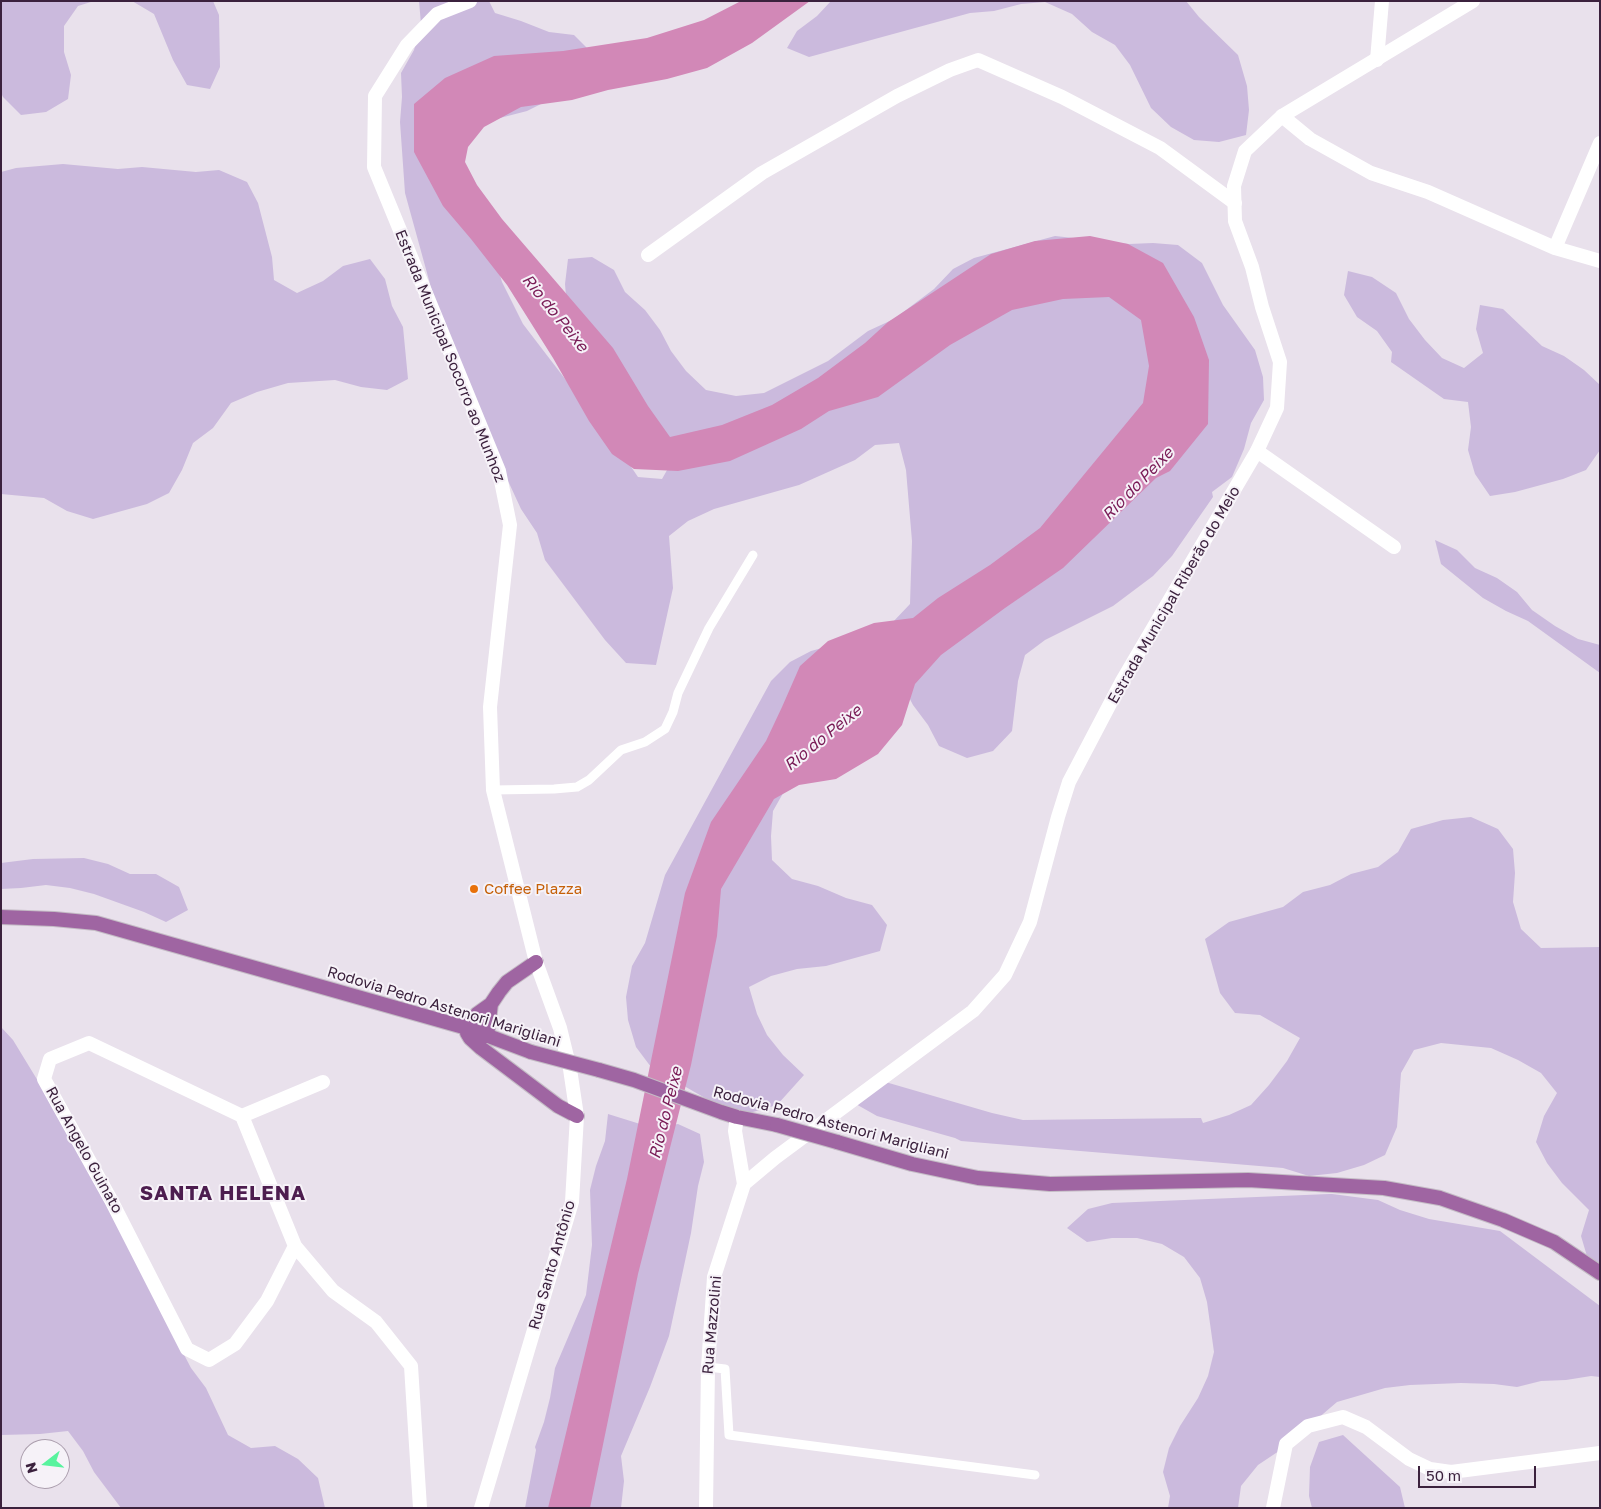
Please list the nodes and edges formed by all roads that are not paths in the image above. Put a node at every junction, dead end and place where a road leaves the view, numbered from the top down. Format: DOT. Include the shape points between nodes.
graph roads {
  1 [pos="470,1"];
  2 [pos="1382,1"];
  3 [pos="1473,1"];
  4 [pos="1377,60"];
  5 [pos="1282,116"];
  6 [pos="1600,143"];
  7 [pos="1235,203"];
  8 [pos="1554,248"];
  9 [pos="648,255"];
  10 [pos="1600,261"];
  11 [pos="1257,451"];
  12 [pos="1394,546"];
  13 [pos="753,555"];
  14 [pos="493,790"];
  15 [pos="1,917"];
  16 [pos="536,962"];
  17 [pos="491,1004"];
  18 [pos="467,1028"];
  19 [pos="487,1036"];
  20 [pos="323,1082"];
  21 [pos="242,1116"];
  22 [pos="577,1116"];
  23 [pos="737,1117"];
  24 [pos="744,1184"];
  25 [pos="295,1246"];
  26 [pos="1600,1273"];
  27 [pos="708,1367"];
  28 [pos="1600,1453"];
  29 [pos="1036,1475"];
  30 [pos="420,1508"];
  31 [pos="481,1508"];
  32 [pos="706,1508"];
  33 [pos="1273,1508"];
  1 -- 14 [label="street, Estrada Municipal Socorro ao Munhoz" via="437,14 407,45 375,96 374,166 499,472 510,525 490,707"];
  2 -- 4 [label="street"];
  3 -- 4 [label="street, Estrada Municipal Riberão do Meio"];
  4 -- 5 [label="street, Estrada Municipal Riberão do Meio"];
  5 -- 7 [label="street, Estrada Municipal Riberão do Meio" via="1245,151 1234,186"];
  5 -- 8 [label="street" via="1310,139 1371,172 1428,192"];
  6 -- 8 [label="street"];
  7 -- 9 [label="street" via="1160,148 1062,97 978,60 897,96 762,173"];
  7 -- 11 [label="street, Estrada Municipal Riberão do Meio" via="1235,221 1280,362 1277,408"];
  8 -- 10 [label="street"];
  11 -- 12 [label="street"];
  11 -- 24 [label="street, Estrada Municipal Riberão do Meio" via="1122,681 1069,782 1030,922 1006,975 973,1011"];
  13 -- 14 [label="lane" via="709,628 664,729 645,742 621,750 577,787"];
  14 -- 16 [label="street, Estrada Municipal Socorro ao Munhoz"];
  15 -- 18 [label="main road, Rodovia Pedro Astenori Marigliani" via="96,923"];
  16 -- 17 [label="main road" via="507,982"];
  16 -- 22 [label="street, Rua Santo Antônio" via="560,1028"];
  17 -- 18 [label="main road" via="474,1017"];
  17 -- 19 [label="main road"];
  18 -- 19 [label="main road, Rodovia Pedro Astenori Marigliani"];
  18 -- 22 [label="main road" via="470,1038 481,1048 558,1106"];
  19 -- 23 [label="main road, Rodovia Pedro Astenori Marigliani, bridge" via="531,1052 634,1080"];
  20 -- 21 [label="street"];
  21 -- 25 [label="street"];
  21 -- 25 [label="street, Rua Angelo Guinato" via="89,1043 50,1059 44,1079 111,1200 187,1349 208,1360 235,1344 267,1301"];
  22 -- 31 [label="street, Rua Santo Antônio" via="572,1202"];
  23 -- 24 [label="street, Rua Mazzolini" via="735,1131"];
  23 -- 26 [label="main road, Rodovia Pedro Astenori Marigliani, bridge" via="912,1164 978,1178 1050,1184 1248,1180 1384,1188 1440,1198 1554,1242"];
  24 -- 27 [label="street, Rua Mazzolini" via="714,1276"];
  25 -- 30 [label="street" via="333,1291 376,1322 411,1366"];
  27 -- 29 [label="lane" via="725,1369 728,1435"];
  27 -- 32 [label="street, Rua Mazzolini"];
  28 -- 33 [label="street" via="1451,1472 1430,1469 1409,1459 1366,1427 1343,1417 1308,1426 1286,1444"];
}
